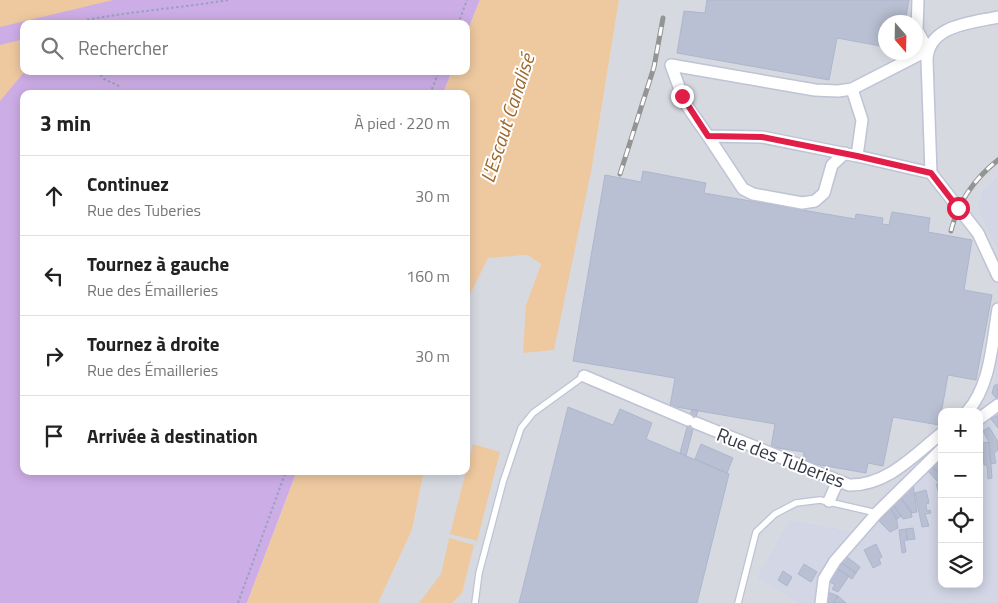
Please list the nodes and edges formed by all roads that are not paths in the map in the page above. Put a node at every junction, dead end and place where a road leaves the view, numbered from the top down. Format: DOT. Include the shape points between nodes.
graph roads {
  1 [pos="918,0"];
  2 [pos="998,17"];
  3 [pos="928,50"];
  4 [pos="852,88"];
  5 [pos="708,136"];
  6 [pos="845,153"];
  7 [pos="857,156"];
  8 [pos="931,173"];
  9 [pos="998,276"];
  10 [pos="998,309"];
  11 [pos="584,376"];
  12 [pos="998,405"];
  13 [pos="970,408"];
  14 [pos="983,416"];
  15 [pos="938,436"];
  16 [pos="938,453"];
  17 [pos="838,482"];
  18 [pos="829,500"];
  19 [pos="877,513"];
  20 [pos="475,603"];
  21 [pos="738,603"];
  22 [pos="821,603"];
  1 -- 3 [label="street" via="917,30"];
  2 -- 3 [label="street" via="946,31 936,37"];
  3 -- 4 [label="street"];
  3 -- 8 [label="street"];
  4 -- 5 [label="street" via="816,90 671,65 686,103"];
  4 -- 7 [label="street" via="862,120"];
  5 -- 6 [label="street" via="762,137"];
  5 -- 6 [label="street" via="743,189 753,194 802,203 815,201 824,193 833,163"];
  6 -- 7 [label="street"];
  7 -- 8 [label="street"];
  8 -- 9 [label="street" via="978,233"];
  10 -- 13 [label="street" via="984,384"];
  11 -- 17 [label="street, Rue des Tuberies"];
  11 -- 20 [label="lane" via="533,412 521,428 503,482"];
  12 -- 14 [label="street"];
  15 -- 17 [label="street, Rue des Tuberies" via="882,479 858,485"];
  16 -- 19 [label="street"];
  17 -- 18 [label="street"];
  18 -- 19 [label="lane"];
  18 -- 21 [label="lane" via="791,505 761,525 756,532"];
  19 -- 22 [label="street" via="831,566 824,579"];
}
